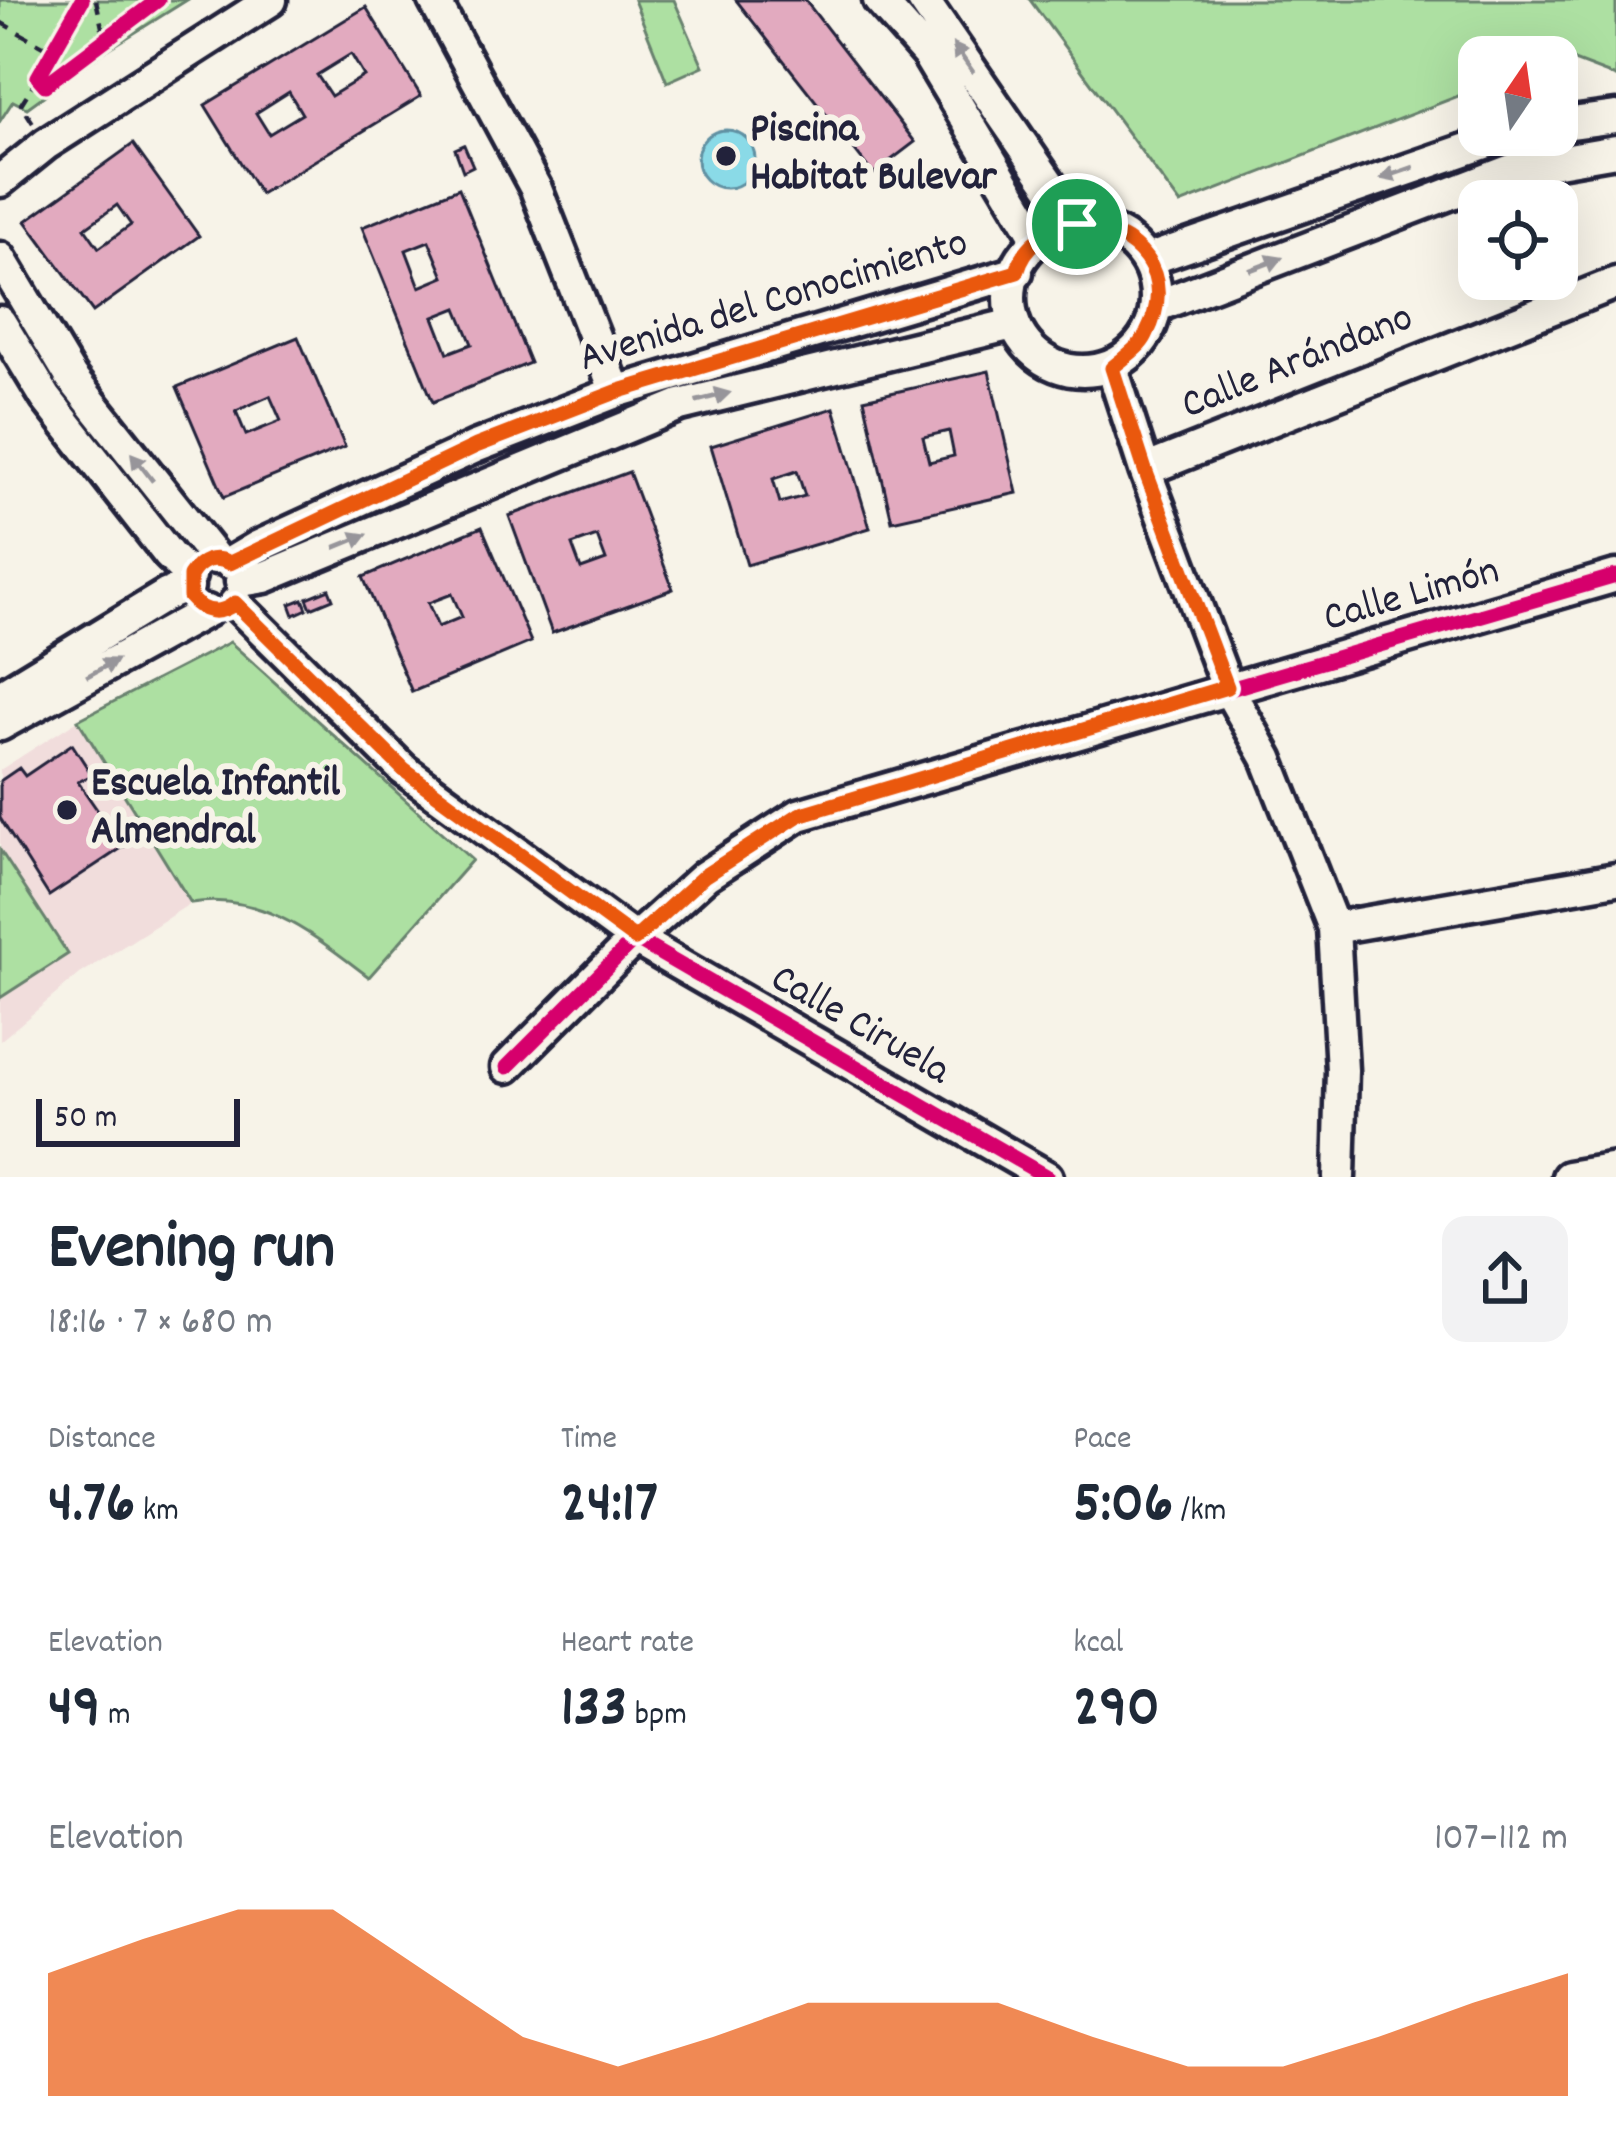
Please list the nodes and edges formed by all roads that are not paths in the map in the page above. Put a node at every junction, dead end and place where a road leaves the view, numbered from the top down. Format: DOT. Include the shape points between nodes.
graph roads {
  1 [pos="271,0"];
  2 [pos="434,0"];
  3 [pos="879,0"];
  4 [pos="922,0"];
  5 [pos="1616,117"];
  6 [pos="1578,122"];
  7 [pos="1458,152"];
  8 [pos="1616,152"];
  9 [pos="0,181"];
  10 [pos="1077,224"];
  11 [pos="1038,238"];
  12 [pos="0,258"];
  13 [pos="1148,260"];
  14 [pos="1017,272"];
  15 [pos="1616,283"];
  16 [pos="1157,306"];
  17 [pos="0,322"];
  18 [pos="1013,324"];
  19 [pos="1112,368"];
  20 [pos="616,392"];
  21 [pos="1145,470"];
  22 [pos="1616,576"];
  23 [pos="215,583"];
  24 [pos="1227,687"];
  25 [pos="0,696"];
  26 [pos="0,725"];
  27 [pos="1616,879"];
  28 [pos="1334,928"];
  29 [pos="635,939"];
  30 [pos="507,1067"];
  31 [pos="1616,1169"];
  32 [pos="1047,1177"];
  33 [pos="1339,1177"];
  34 [pos="1568,1177"];
  1 -- 9 [label="street"];
  2 -- 20 [label="street" via="536,189"];
  3 -- 11 [label="street" via="927,54"];
  10 -- 4 [label="street, one-way"];
  5 -- 6 [label="street"];
  7 -- 13 [label="street, one-way"];
  16 -- 8 [label="street, one-way" via="1517,168"];
  10 -- 11 [label="street"];
  10 -- 13 [label="street" via="1108,228"];
  11 -- 14 [label="street"];
  23 -- 12 [label="street, one-way" via="71,377"];
  13 -- 16 [label="street"];
  14 -- 18 [label="street"];
  14 -- 20 [label="street, Avenida del Conocimiento"];
  15 -- 21 [label="street, Calle Arándano"];
  16 -- 19 [label="street" via="1144,340"];
  17 -- 23 [label="street" via="46,398 169,555"];
  18 -- 19 [label="street" via="1029,349 1055,367"];
  23 -- 18 [label="street, Avenida del Conocimiento, one-way" via="265,577 680,405"];
  19 -- 21 [label="street"];
  20 -- 23 [label="street, Avenida del Conocimiento" via="476,446"];
  21 -- 24 [label="street"];
  22 -- 24 [label="street, Calle Limón"];
  23 -- 25 [label="street, Avenida del Conocimiento" via="166,595"];
  26 -- 23 [label="street, Avenida del Conocimiento, one-way"];
  23 -- 29 [label="street, Calle Ciruela" via="404,770"];
  24 -- 28 [label="street" via="1267,758"];
  24 -- 29 [label="street, Calle Limón" via="799,815 704,876"];
  27 -- 28 [label="street"];
  28 -- 33 [label="street"];
  29 -- 30 [label="street, Calle Limón"];
  29 -- 32 [label="street, Calle Ciruela"];
  31 -- 34 [label="street"];
}
